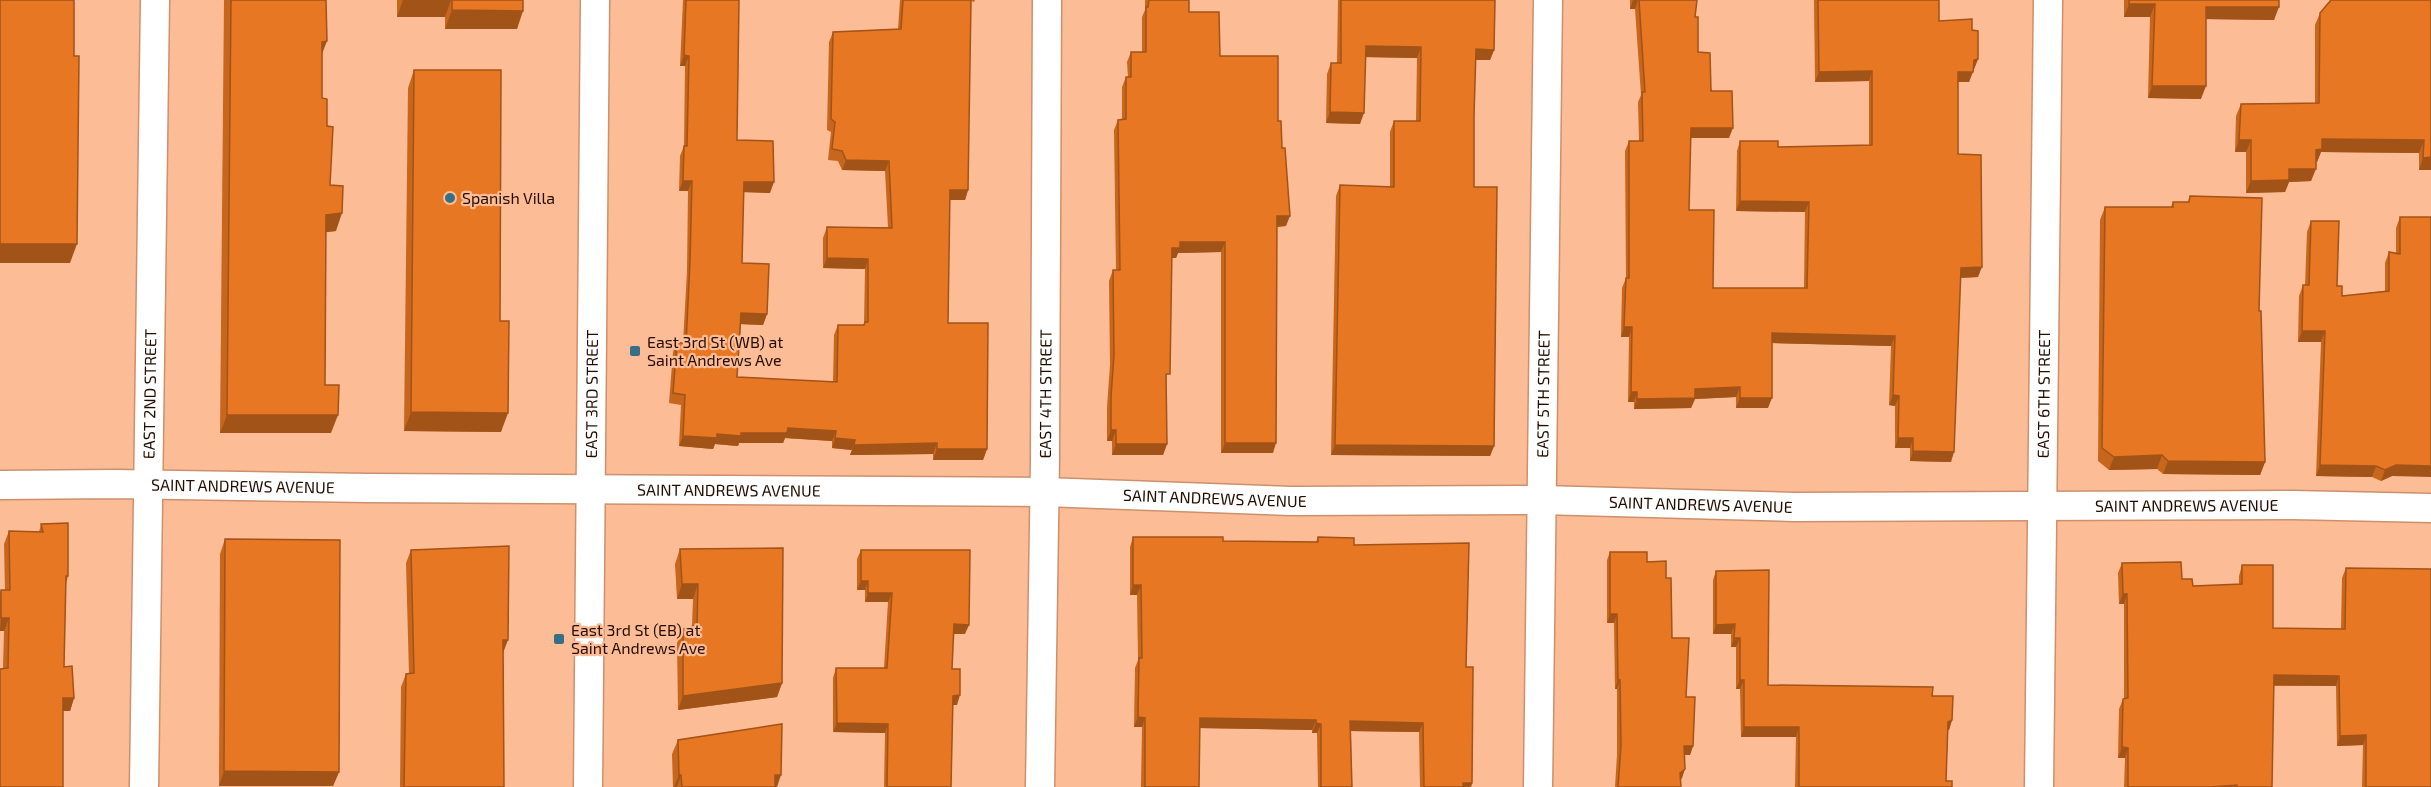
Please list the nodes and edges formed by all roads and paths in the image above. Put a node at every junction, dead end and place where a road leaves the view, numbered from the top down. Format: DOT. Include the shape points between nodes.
graph roads {
  1 [pos="155,0"];
  2 [pos="595,0"];
  3 [pos="1047,0"];
  4 [pos="1548,0"];
  5 [pos="2048,0"];
  6 [pos="0,485"];
  7 [pos="148,485"];
  8 [pos="592,488"];
  9 [pos="1044,492"];
  10 [pos="1541,500"];
  11 [pos="2043,505"];
  12 [pos="2431,508"];
  13 [pos="144,787"];
  14 [pos="588,787"];
  15 [pos="1040,787"];
  16 [pos="1538,787"];
  17 [pos="2040,787"];
  1 -- 7 [label="street, EAST 2ND STREET"];
  2 -- 8 [label="street, EAST 3RD STREET"];
  3 -- 9 [label="street, EAST 4TH STREET"];
  4 -- 10 [label="street, EAST 5TH STREET"];
  5 -- 11 [label="street, EAST 6TH STREET"];
  6 -- 7 [label="street, SAINT ANDREWS AVENUE"];
  7 -- 8 [label="street, SAINT ANDREWS AVENUE"];
  7 -- 13 [label="street, EAST 2ND STREET"];
  8 -- 9 [label="street, SAINT ANDREWS AVENUE"];
  8 -- 14 [label="street, EAST 3RD STREET"];
  9 -- 10 [label="street, SAINT ANDREWS AVENUE" via="1291,501"];
  9 -- 15 [label="street, EAST 4TH STREET"];
  10 -- 11 [label="street, SAINT ANDREWS AVENUE" via="1794,507"];
  10 -- 16 [label="street, EAST 5TH STREET"];
  11 -- 12 [label="street, SAINT ANDREWS AVENUE"];
  11 -- 17 [label="street, EAST 6TH STREET"];
}
